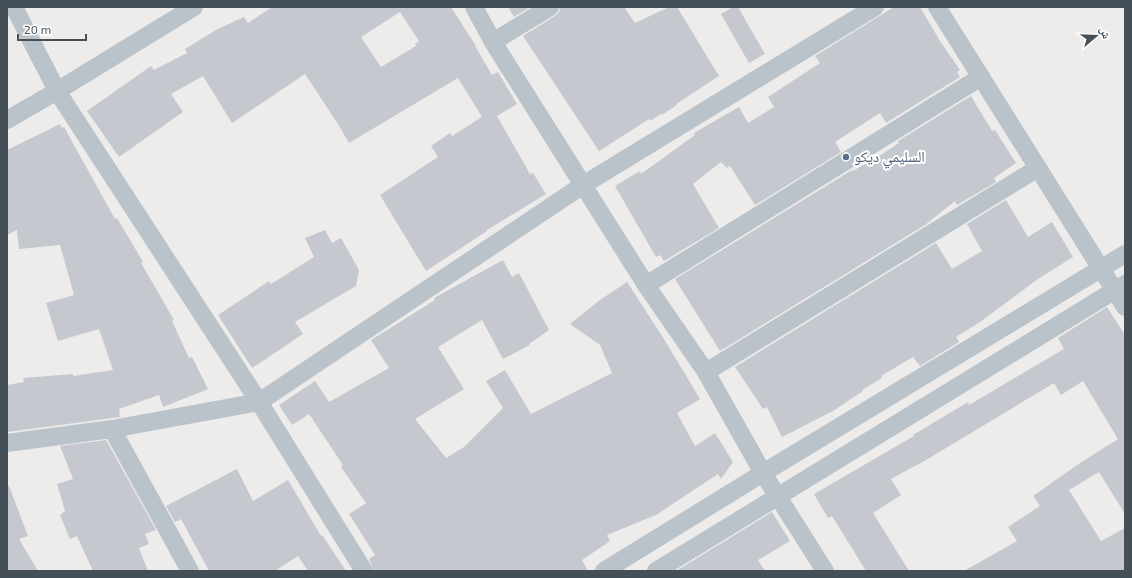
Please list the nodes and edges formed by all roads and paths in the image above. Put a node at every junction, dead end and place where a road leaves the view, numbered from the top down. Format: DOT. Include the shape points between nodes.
graph roads {
  1 [pos="14,7"];
  2 [pos="194,7"];
  3 [pos="474,7"];
  4 [pos="550,7"];
  5 [pos="875,7"];
  6 [pos="937,7"];
  7 [pos="493,42"];
  8 [pos="981,77"];
  9 [pos="57,91"];
  10 [pos="7,120"];
  11 [pos="1038,168"];
  12 [pos="583,185"];
  13 [pos="1125,254"];
  14 [pos="1101,268"];
  15 [pos="646,285"];
  16 [pos="1120,288"];
  17 [pos="1125,307"];
  18 [pos="706,372"];
  19 [pos="260,402"];
  20 [pos="112,429"];
  21 [pos="7,442"];
  22 [pos="763,473"];
  23 [pos="778,496"];
  24 [pos="190,571"];
  25 [pos="364,571"];
  26 [pos="604,571"];
  27 [pos="656,571"];
  28 [pos="825,571"];
  1 -- 9 [label="street"];
  2 -- 9 [label="street"];
  3 -- 7 [label="street"];
  4 -- 7 [label="street"];
  5 -- 12 [label="street"];
  6 -- 8 [label="street"];
  7 -- 12 [label="street"];
  8 -- 11 [label="street"];
  8 -- 15 [label="street"];
  9 -- 10 [label="street"];
  9 -- 19 [label="street"];
  11 -- 14 [label="street"];
  11 -- 18 [label="street"];
  12 -- 15 [label="street"];
  12 -- 19 [label="street"];
  13 -- 14 [label="street"];
  14 -- 16 [label="street"];
  14 -- 22 [label="street"];
  15 -- 18 [label="street"];
  16 -- 17 [label="street"];
  16 -- 23 [label="street"];
  18 -- 22 [label="street"];
  19 -- 20 [label="street"];
  19 -- 25 [label="street"];
  20 -- 21 [label="street"];
  20 -- 24 [label="street"];
  22 -- 23 [label="street"];
  22 -- 26 [label="street"];
  23 -- 27 [label="street"];
  23 -- 28 [label="street"];
}
